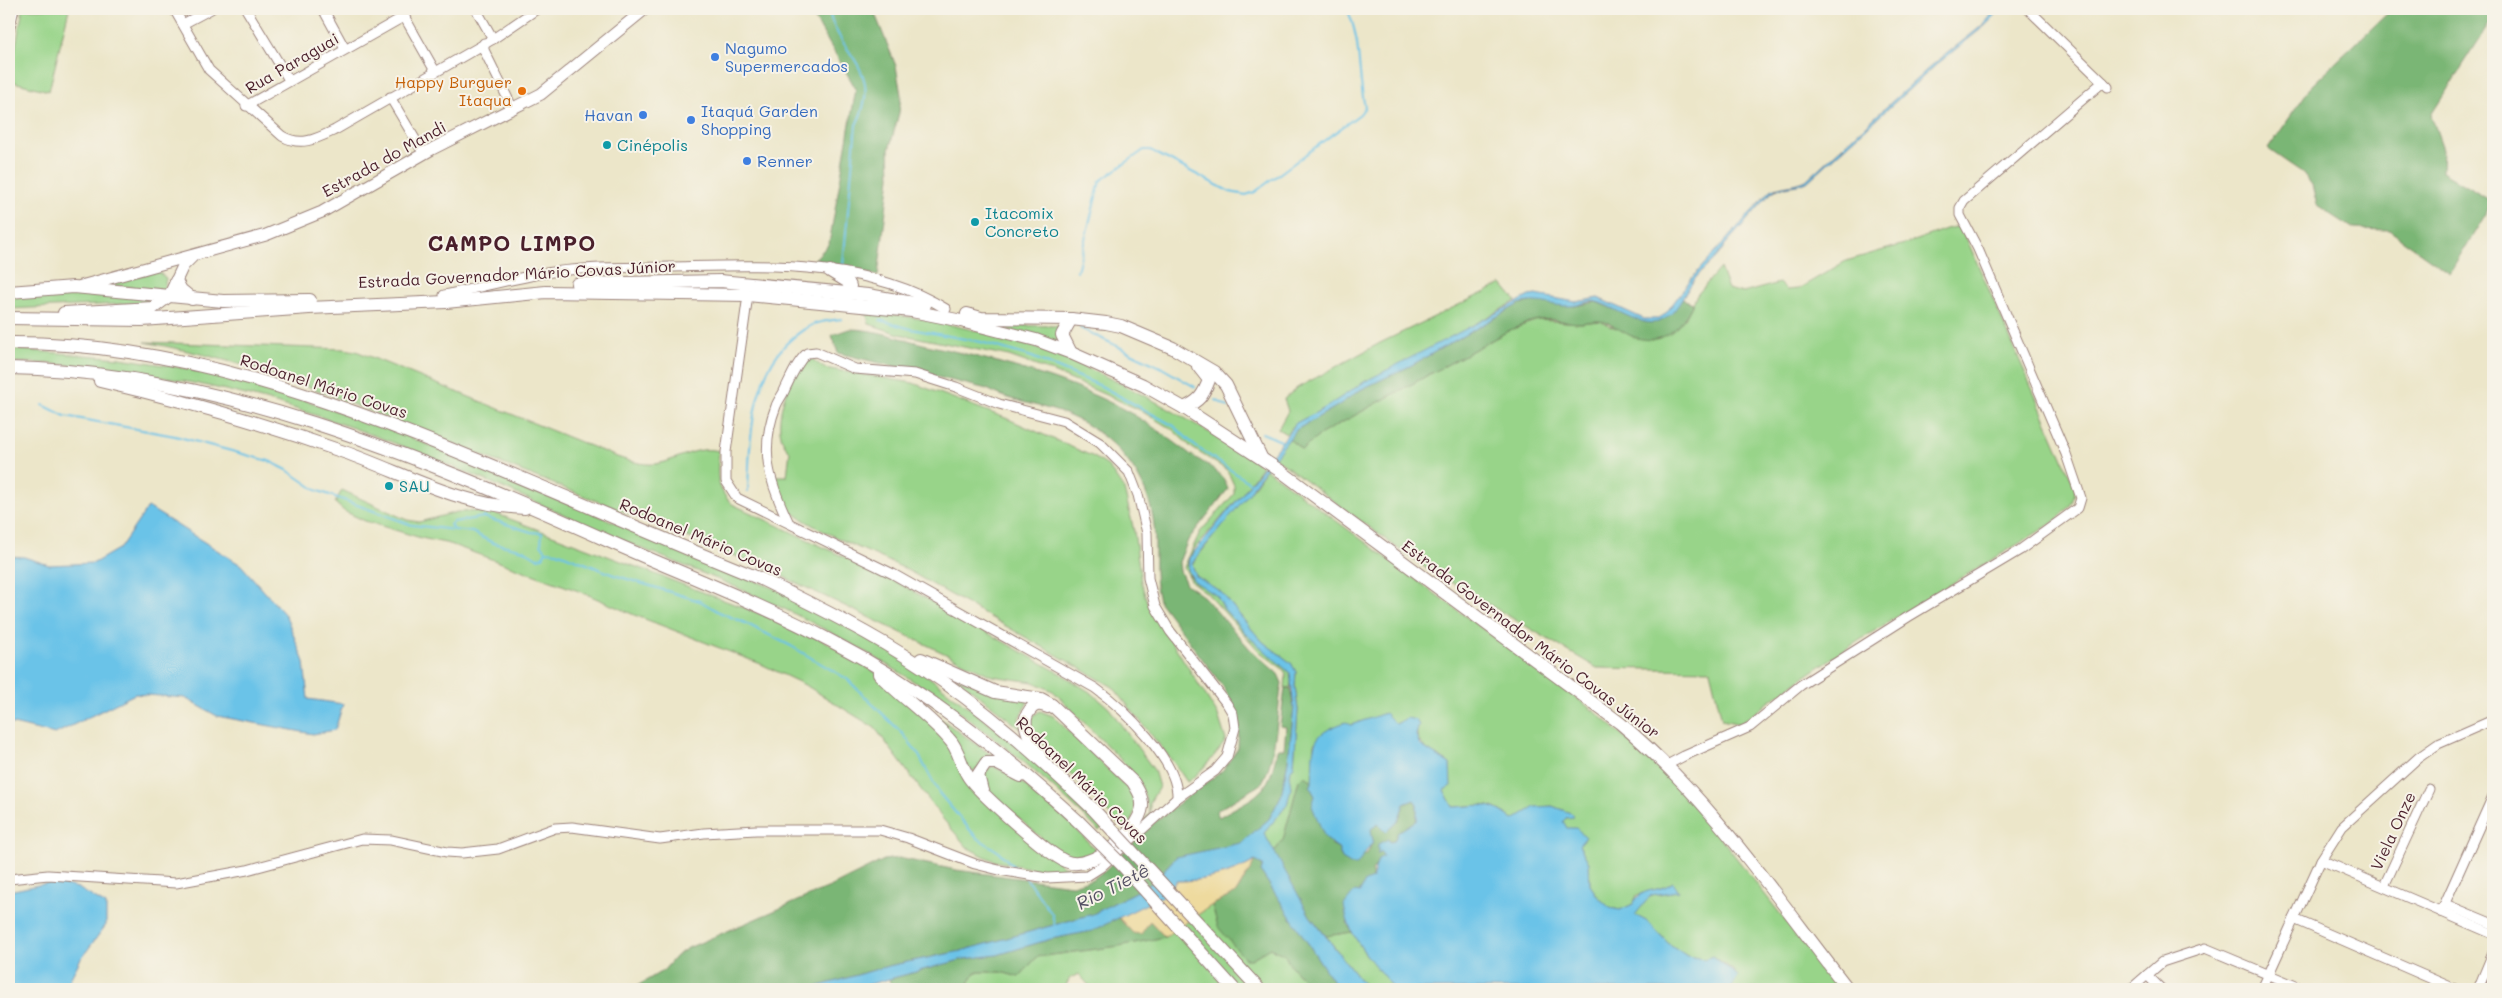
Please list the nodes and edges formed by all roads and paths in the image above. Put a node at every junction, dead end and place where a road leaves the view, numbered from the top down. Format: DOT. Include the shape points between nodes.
graph roads {
  1 [pos="174,9"];
  2 [pos="211,9"];
  3 [pos="246,9"];
  4 [pos="322,9"];
  5 [pos="476,9"];
  6 [pos="537,9"];
  7 [pos="2028,9"];
  8 [pos="637,11"];
  9 [pos="12,13"];
  10 [pos="403,13"];
  11 [pos="183,24"];
  12 [pos="9,30"];
  13 [pos="493,39"];
  14 [pos="484,43"];
  15 [pos="345,49"];
  16 [pos="435,71"];
  17 [pos="289,80"];
  18 [pos="390,97"];
  19 [pos="246,106"];
  20 [pos="513,109"];
  21 [pos="424,154"];
  22 [pos="196,254"];
  23 [pos="157,265"];
  24 [pos="830,271"];
  25 [pos="176,281"];
  26 [pos="74,287"];
  27 [pos="9,292"];
  28 [pos="849,293"];
  29 [pos="444,295"];
  30 [pos="748,295"];
  31 [pos="169,296"];
  32 [pos="192,299"];
  33 [pos="829,302"];
  34 [pos="946,309"];
  35 [pos="9,317"];
  36 [pos="1071,319"];
  37 [pos="9,342"];
  38 [pos="1071,353"];
  39 [pos="1191,359"];
  40 [pos="9,368"];
  41 [pos="46,369"];
  42 [pos="1184,408"];
  43 [pos="1266,462"];
  44 [pos="534,508"];
  45 [pos="788,522"];
  46 [pos="895,650"];
  47 [pos="869,663"];
  48 [pos="1061,714"];
  49 [pos="2493,720"];
  50 [pos="1045,763"];
  51 [pos="1667,765"];
  52 [pos="1044,789"];
  53 [pos="2429,789"];
  54 [pos="983,793"];
  55 [pos="2493,796"];
  56 [pos="1177,798"];
  57 [pos="2321,860"];
  58 [pos="9,879"];
  59 [pos="2384,886"];
  60 [pos="2443,908"];
  61 [pos="2294,918"];
  62 [pos="2493,924"];
  63 [pos="2493,934"];
  64 [pos="2493,953"];
  65 [pos="2269,974"];
  66 [pos="2146,975"];
  67 [pos="2493,980"];
  68 [pos="1234,989"];
  69 [pos="1258,989"];
  70 [pos="1848,989"];
  71 [pos="2131,989"];
  72 [pos="2161,989"];
  73 [pos="2262,989"];
  74 [pos="2303,989"];
  75 [pos="2455,989"];
  76 [pos="2478,989"];
  77 [pos="2490,989"];
  1 -- 11 [label="street"];
  2 -- 11 [label="street"];
  3 -- 17 [label="street"];
  4 -- 15 [label="street"];
  5 -- 13 [label="street"];
  6 -- 13 [label="street"];
  7 -- 51 [label="street" via="2106,85 1964,201 1960,215 1978,249 2066,454 2081,498 2078,508 2020,550 1908,616 1801,685 1750,728"];
  8 -- 20 [label="main road, Estrada do Mandi" via="541,94"];
  9 -- 12 [label="street"];
  10 -- 15 [label="street, Rua Paraguai"];
  10 -- 16 [label="street"];
  11 -- 19 [label="street" via="208,70"];
  13 -- 14 [label="street"];
  14 -- 16 [label="street"];
  14 -- 20 [label="street" via="484,50"];
  15 -- 17 [label="street, Rua Paraguai"];
  16 -- 18 [label="street"];
  17 -- 19 [label="street, Rua Paraguai"];
  18 -- 19 [label="street" via="335,130 302,142 290,141"];
  18 -- 21 [label="street"];
  20 -- 21 [label="main road, Estrada do Mandi"];
  21 -- 22 [label="main road, Estrada do Mandi" via="304,221"];
  22 -- 23 [label="main road, Estrada do Mandi"];
  22 -- 25 [label="main road" via="183,266"];
  23 -- 25 [label="main road" via="167,270"];
  23 -- 26 [label="main road, Estrada do Mandi"];
  24 -- 28 [label="highway" via="848,282"];
  24 -- 29 [label="street" via="767,266 602,268 541,274"];
  24 -- 34 [label="street" via="881,282"];
  25 -- 31 [label="main road"];
  25 -- 32 [label="highway"];
  26 -- 27 [label="highway, Estrada Governador Mário Covas Júnior"];
  26 -- 31 [label="highway, Estrada Governador Mário Covas Júnior"];
  28 -- 29 [label="highway, Estrada Governador Mário Covas Júnior" via="687,280 546,285"];
  28 -- 33 [label="highway" via="844,298"];
  28 -- 34 [label="highway, Estrada Governador Mário Covas Júnior"];
  29 -- 32 [label="highway, Estrada Governador Mário Covas Júnior" via="296,300"];
  30 -- 33 [label="highway, Estrada Governador Mário Covas Júnior"];
  30 -- 35 [label="highway, Estrada Governador Mário Covas Júnior" via="546,292 446,302 142,320"];
  30 -- 45 [label="street" via="726,452 726,481 737,498"];
  31 -- 32 [label="highway, Estrada Governador Mário Covas Júnior"];
  31 -- 35 [label="highway" via="163,303 149,308"];
  33 -- 38 [label="highway, Estrada Governador Mário Covas Júnior" via="912,311 957,320 1036,340"];
  34 -- 36 [label="highway, Estrada Governador Mário Covas Júnior" via="981,318"];
  36 -- 38 [label="highway" via="1062,335"];
  36 -- 39 [label="highway, Estrada Governador Mário Covas Júnior" via="1121,326"];
  37 -- 46 [label="highway, Rodoanel Mário Covas" via="166,358 254,379 352,409 761,579"];
  38 -- 42 [label="highway, Estrada Governador Mário Covas Júnior"];
  39 -- 42 [label="highway" via="1208,380 1198,402"];
  39 -- 43 [label="highway, Estrada Governador Mário Covas Júnior" via="1214,372 1226,385"];
  40 -- 41 [label="highway, Rodoanel Mário Covas"];
  41 -- 44 [label="highway" via="138,390 244,420 343,451 472,502"];
  41 -- 44 [label="highway, Rodoanel Mário Covas" via="139,379 266,408 395,453"];
  42 -- 43 [label="highway, Estrada Governador Mário Covas Júnior"];
  43 -- 51 [label="highway, Estrada Governador Mário Covas Júnior" via="1598,706"];
  44 -- 47 [label="highway, Rodoanel Mário Covas" via="762,606"];
  45 -- 56 [label="street" via="893,574 1095,688 1124,712 1160,755 1176,780"];
  45 -- 56 [label="street" via="770,475 767,443 776,404 799,362 811,352 855,369 915,374 999,404 1064,421 1086,433 1129,472 1147,533 1148,578 1155,606 1233,714 1234,728 1227,757 1201,782"];
  46 -- 48 [label="highway" via="995,692 1041,699"];
  46 -- 50 [label="highway, Rodoanel Mário Covas" via="954,689"];
  47 -- 52 [label="highway, Rodoanel Mário Covas" via="956,718"];
  47 -- 54 [label="highway" via="951,741 967,775"];
  48 -- 50 [label="highway" via="1037,704 1026,716 1029,735"];
  48 -- 54 [label="highway" via="1134,782 1142,805 1133,826 1098,859 1073,863 1057,856"];
  49 -- 57 [label="street" via="2438,744 2418,758 2342,827"];
  50 -- 69 [label="highway, Rodoanel Mário Covas, bridge" via="1092,808"];
  51 -- 70 [label="highway, Estrada Governador Mário Covas Júnior" via="1706,808"];
  52 -- 54 [label="highway" via="990,762 982,766 978,775"];
  52 -- 68 [label="highway, Rodoanel Mário Covas, bridge" via="1136,880"];
  53 -- 59 [label="street, Viela Onze"];
  55 -- 60 [label="street"];
  56 -- 58 [label="street" via="1087,876 1047,878 975,864 880,830 704,832 660,839 572,827 555,828 498,849 462,853 391,840 362,839 238,872 176,883 48,875"];
  57 -- 59 [label="street"];
  57 -- 61 [label="street"];
  59 -- 60 [label="street"];
  60 -- 62 [label="street"];
  60 -- 63 [label="street"];
  61 -- 65 [label="street"];
  61 -- 75 [label="street"];
  64 -- 76 [label="street"];
  65 -- 66 [label="street" via="2206,948 2166,960"];
  65 -- 73 [label="street"];
  65 -- 74 [label="street"];
  66 -- 71 [label="street"];
  66 -- 72 [label="street"];
  67 -- 77 [label="street"];
}
